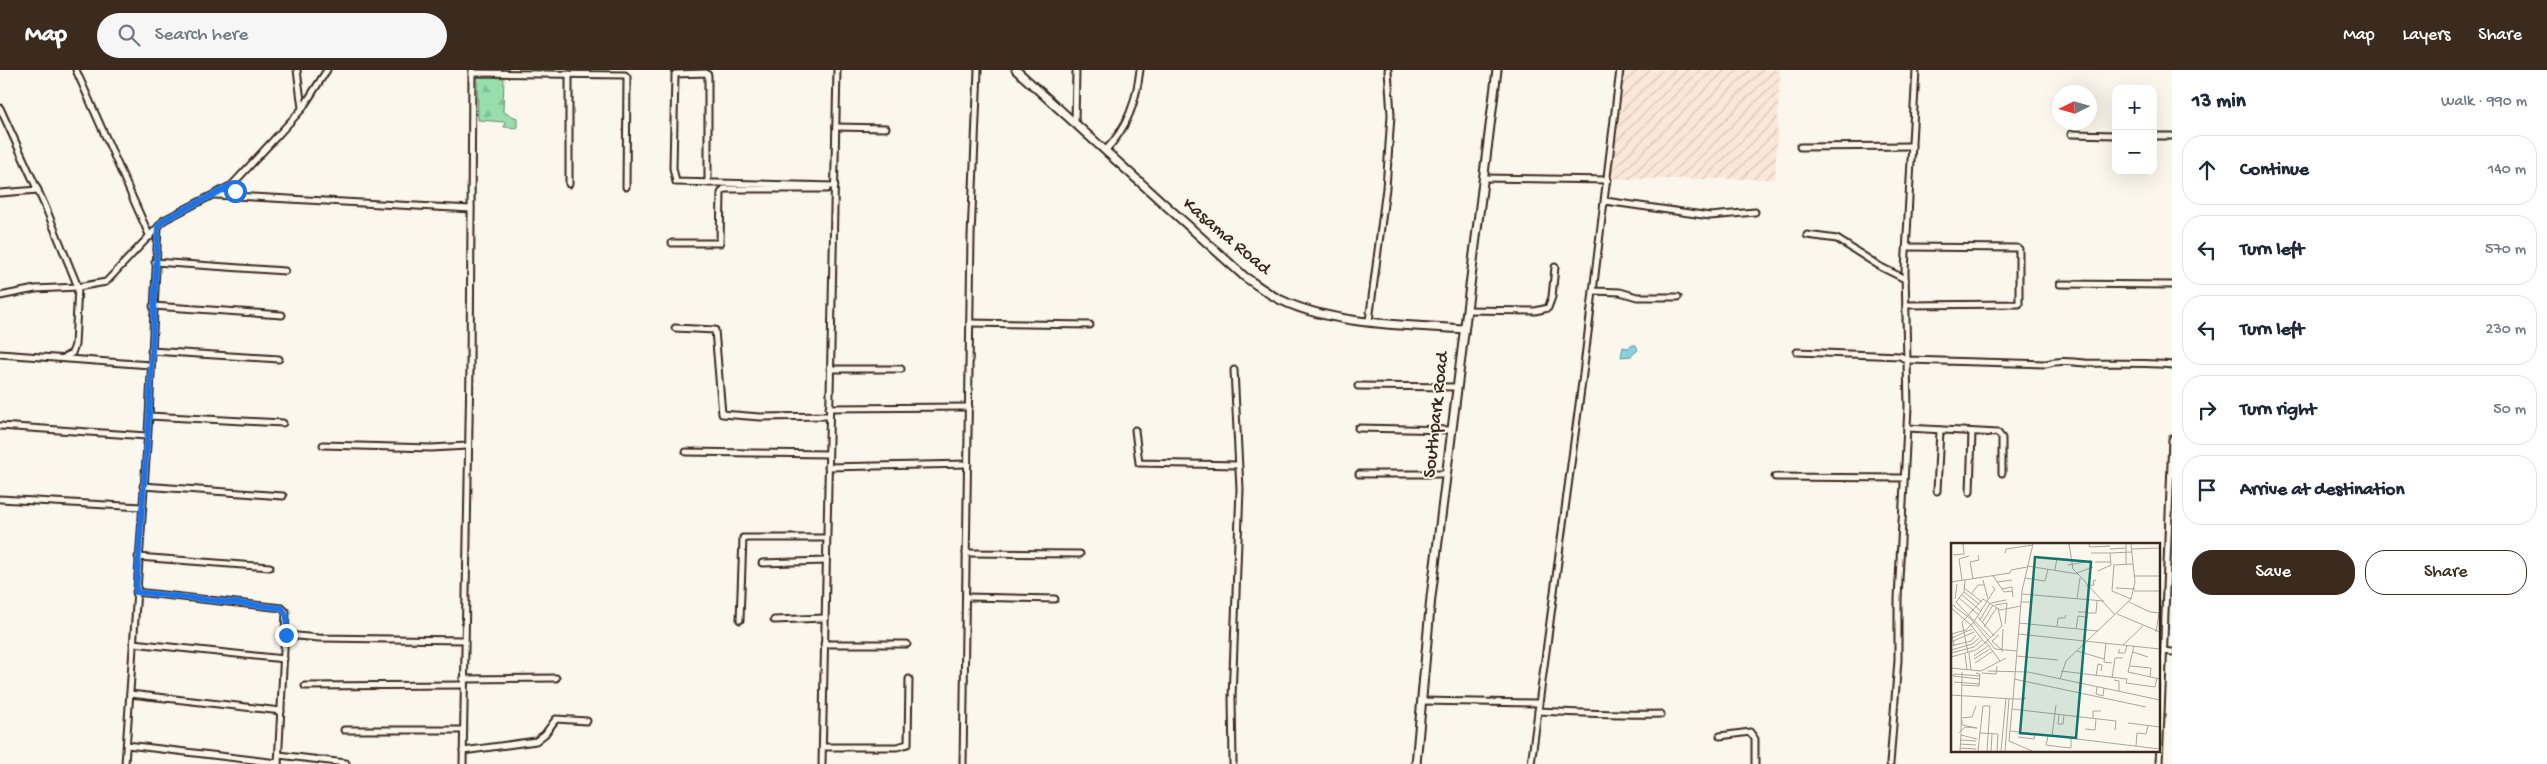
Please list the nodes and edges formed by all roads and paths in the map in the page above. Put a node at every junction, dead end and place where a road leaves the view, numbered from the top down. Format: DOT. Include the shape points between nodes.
graph roads {
  1 [pos="76,70"];
  2 [pos="297,70"];
  3 [pos="327,70"];
  4 [pos="837,70"];
  5 [pos="978,70"];
  6 [pos="1016,70"];
  7 [pos="1076,70"];
  8 [pos="1140,70"];
  9 [pos="1388,70"];
  10 [pos="1497,70"];
  11 [pos="1620,70"];
  12 [pos="1916,70"];
  13 [pos="472,71"];
  14 [pos="569,74"];
  15 [pos="0,108"];
  16 [pos="302,109"];
  17 [pos="1075,123"];
  18 [pos="836,127"];
  19 [pos="886,128"];
  20 [pos="2071,134"];
  21 [pos="2112,135"];
  22 [pos="2157,136"];
  23 [pos="2172,136"];
  24 [pos="1912,146"];
  25 [pos="1800,147"];
  26 [pos="1105,151"];
  27 [pos="1483,178"];
  28 [pos="1608,180"];
  29 [pos="708,183"];
  30 [pos="569,184"];
  31 [pos="232,185"];
  32 [pos="626,187"];
  33 [pos="835,188"];
  34 [pos="38,190"];
  35 [pos="0,193"];
  36 [pos="214,195"];
  37 [pos="237,196"];
  38 [pos="1605,201"];
  39 [pos="471,208"];
  40 [pos="1755,212"];
  41 [pos="158,227"];
  42 [pos="1807,235"];
  43 [pos="150,237"];
  44 [pos="672,243"];
  45 [pos="1907,247"];
  46 [pos="155,262"];
  47 [pos="1555,267"];
  48 [pos="285,271"];
  49 [pos="1905,279"];
  50 [pos="2060,284"];
  51 [pos="2172,285"];
  52 [pos="78,287"];
  53 [pos="1593,291"];
  54 [pos="0,296"];
  55 [pos="1678,296"];
  56 [pos="1906,305"];
  57 [pos="153,306"];
  58 [pos="1467,310"];
  59 [pos="282,315"];
  60 [pos="1368,320"];
  61 [pos="970,323"];
  62 [pos="1090,325"];
  63 [pos="675,328"];
  64 [pos="1464,329"];
  65 [pos="73,350"];
  66 [pos="151,351"];
  67 [pos="1797,352"];
  68 [pos="0,354"];
  69 [pos="65,357"];
  70 [pos="81,360"];
  71 [pos="279,360"];
  72 [pos="1907,360"];
  73 [pos="150,365"];
  74 [pos="2172,365"];
  75 [pos="830,369"];
  76 [pos="901,369"];
  77 [pos="1234,370"];
  78 [pos="1358,386"];
  79 [pos="1457,387"];
  80 [pos="969,407"];
  81 [pos="829,408"];
  82 [pos="149,416"];
  83 [pos="829,416"];
  84 [pos="283,424"];
  85 [pos="0,426"];
  86 [pos="1358,428"];
  87 [pos="1907,428"];
  88 [pos="1135,430"];
  89 [pos="1452,430"];
  90 [pos="1940,430"];
  91 [pos="1972,432"];
  92 [pos="147,436"];
  93 [pos="2172,439"];
  94 [pos="323,445"];
  95 [pos="468,446"];
  96 [pos="686,452"];
  97 [pos="828,454"];
  98 [pos="968,464"];
  99 [pos="1238,465"];
  100 [pos="828,467"];
  101 [pos="2002,473"];
  102 [pos="1359,474"];
  103 [pos="1447,474"];
  104 [pos="1775,477"];
  105 [pos="1904,478"];
  106 [pos="143,486"];
  107 [pos="1937,491"];
  108 [pos="1970,492"];
  109 [pos="283,496"];
  110 [pos="0,499"];
  111 [pos="142,506"];
  112 [pos="2171,511"];
  113 [pos="826,538"];
  114 [pos="966,553"];
  115 [pos="1080,554"];
  116 [pos="138,557"];
  117 [pos="826,561"];
  118 [pos="762,563"];
  119 [pos="270,567"];
  120 [pos="2170,574"];
  121 [pos="136,592"];
  122 [pos="966,597"];
  123 [pos="1054,599"];
  124 [pos="825,618"];
  125 [pos="740,620"];
  126 [pos="774,620"];
  127 [pos="286,635"];
  128 [pos="464,640"];
  129 [pos="133,643"];
  130 [pos="824,644"];
  131 [pos="907,644"];
  132 [pos="2164,651"];
  133 [pos="2172,652"];
  134 [pos="284,659"];
  135 [pos="556,678"];
  136 [pos="909,679"];
  137 [pos="463,682"];
  138 [pos="305,686"];
  139 [pos="130,694"];
  140 [pos="1421,702"];
  141 [pos="1538,703"];
  142 [pos="280,711"];
  143 [pos="1538,711"];
  144 [pos="1661,714"];
  145 [pos="587,721"];
  146 [pos="344,730"];
  147 [pos="463,730"];
  148 [pos="1720,736"];
  149 [pos="2160,741"];
  150 [pos="127,745"];
  151 [pos="822,747"];
  152 [pos="463,751"];
  153 [pos="279,755"];
  154 [pos="346,763"];
  155 [pos="125,764"];
  156 [pos="278,764"];
  157 [pos="463,764"];
  158 [pos="822,764"];
  159 [pos="963,764"];
  160 [pos="1234,764"];
  161 [pos="1416,764"];
  162 [pos="1531,764"];
  163 [pos="1755,764"];
  164 [pos="1890,764"];
  1 -- 43 [label="street"];
  2 -- 16 [label="street"];
  3 -- 16 [label="street"];
  4 -- 18 [label="street"];
  5 -- 61 [label="street"];
  6 -- 17 [label="street, Kasama Road"];
  7 -- 17 [label="street"];
  8 -- 26 [label="street" via="1134,108 1125,126"];
  9 -- 60 [label="street" via="1391,115 1386,188"];
  10 -- 27 [label="street, Southpark Road"];
  11 -- 28 [label="street"];
  12 -- 24 [label="street"];
  13 -- 14 [label="street"];
  13 -- 39 [label="street"];
  14 -- 30 [label="street"];
  14 -- 32 [label="street" via="622,74 627,77"];
  15 -- 34 [label="street"];
  16 -- 31 [label="street"];
  17 -- 26 [label="street, Kasama Road"];
  18 -- 19 [label="street"];
  18 -- 33 [label="street"];
  20 -- 21 [label="street"];
  22 -- 23 [label="street"];
  24 -- 25 [label="street"];
  24 -- 45 [label="street"];
  26 -- 60 [label="street, Kasama Road" via="1245,277 1271,295 1322,313"];
  27 -- 28 [label="street"];
  27 -- 58 [label="street, Southpark Road"];
  28 -- 38 [label="street"];
  29 -- 29 [label="street" via="678,184 674,177 675,74 708,75"];
  29 -- 33 [label="street"];
  31 -- 36 [label="street"];
  31 -- 37 [label="street"];
  33 -- 44 [label="street" via="724,188 721,193 720,243"];
  33 -- 75 [label="street"];
  34 -- 35 [label="street"];
  34 -- 52 [label="street"];
  36 -- 37 [label="street"];
  36 -- 41 [label="street" via="164,220"];
  37 -- 39 [label="street"];
  38 -- 40 [label="street" via="1710,216"];
  38 -- 53 [label="street"];
  39 -- 95 [label="street"];
  41 -- 43 [label="street"];
  41 -- 46 [label="street"];
  42 -- 49 [label="street" via="1837,239"];
  43 -- 52 [label="street" via="106,282"];
  45 -- 49 [label="street"];
  45 -- 56 [label="street" via="2019,249 2019,304"];
  46 -- 48 [label="street"];
  46 -- 57 [label="street"];
  47 -- 58 [label="street" via="1548,308 1535,311"];
  49 -- 56 [label="street"];
  50 -- 51 [label="street"];
  52 -- 54 [label="street" via="49,287"];
  52 -- 65 [label="street" via="78,320"];
  53 -- 55 [label="street" via="1620,292 1637,297"];
  53 -- 141 [label="street"];
  56 -- 72 [label="street"];
  57 -- 59 [label="street"];
  57 -- 66 [label="street"];
  58 -- 64 [label="street, Southpark Road"];
  60 -- 64 [label="street, Kasama Road"];
  61 -- 62 [label="street"];
  61 -- 80 [label="street"];
  63 -- 83 [label="street" via="714,330 722,414"];
  64 -- 79 [label="street, Southpark Road"];
  65 -- 69 [label="street"];
  65 -- 70 [label="street"];
  66 -- 71 [label="street"];
  66 -- 73 [label="street"];
  67 -- 72 [label="street" via="1900,356"];
  68 -- 69 [label="street"];
  69 -- 70 [label="street"];
  70 -- 73 [label="street"];
  72 -- 74 [label="street"];
  72 -- 87 [label="street"];
  73 -- 82 [label="street"];
  75 -- 76 [label="street"];
  75 -- 81 [label="street"];
  77 -- 99 [label="street"];
  78 -- 79 [label="street"];
  79 -- 89 [label="street, Southpark Road"];
  80 -- 81 [label="street"];
  80 -- 98 [label="street"];
  81 -- 83 [label="street"];
  82 -- 84 [label="street"];
  82 -- 92 [label="street"];
  83 -- 97 [label="street"];
  85 -- 92 [label="street"];
  86 -- 89 [label="street"];
  87 -- 90 [label="street"];
  87 -- 105 [label="street"];
  88 -- 99 [label="street" via="1139,463"];
  89 -- 103 [label="street, Southpark Road"];
  90 -- 91 [label="street"];
  90 -- 107 [label="street"];
  91 -- 101 [label="street" via="2001,435"];
  91 -- 108 [label="street"];
  92 -- 106 [label="street"];
  93 -- 112 [label="street"];
  94 -- 95 [label="street"];
  95 -- 128 [label="street"];
  96 -- 97 [label="street"];
  97 -- 100 [label="street"];
  98 -- 100 [label="street"];
  98 -- 114 [label="street"];
  99 -- 160 [label="street" via="1237,617 1232,698"];
  100 -- 113 [label="street"];
  102 -- 103 [label="street"];
  103 -- 140 [label="street, Southpark Road"];
  104 -- 105 [label="street"];
  105 -- 164 [label="street" via="1898,660"];
  106 -- 109 [label="street"];
  106 -- 111 [label="street"];
  110 -- 111 [label="street"];
  111 -- 116 [label="street"];
  112 -- 120 [label="street"];
  113 -- 117 [label="street"];
  113 -- 125 [label="street" via="743,538"];
  114 -- 115 [label="street"];
  114 -- 122 [label="street"];
  116 -- 119 [label="street"];
  116 -- 121 [label="street"];
  117 -- 118 [label="street"];
  117 -- 124 [label="street"];
  120 -- 132 [label="street"];
  121 -- 127 [label="street" via="282,608 287,616"];
  121 -- 129 [label="street"];
  122 -- 123 [label="street"];
  122 -- 159 [label="street"];
  124 -- 126 [label="street"];
  124 -- 130 [label="street"];
  127 -- 128 [label="street"];
  127 -- 134 [label="street"];
  128 -- 137 [label="street"];
  129 -- 134 [label="street"];
  129 -- 139 [label="street"];
  130 -- 131 [label="street"];
  130 -- 151 [label="street"];
  132 -- 133 [label="street"];
  132 -- 149 [label="street"];
  134 -- 142 [label="street"];
  135 -- 137 [label="street"];
  136 -- 151 [label="street" via="908,744 897,747"];
  137 -- 138 [label="street"];
  137 -- 147 [label="street"];
  139 -- 142 [label="street"];
  139 -- 150 [label="street"];
  140 -- 141 [label="street"];
  140 -- 161 [label="street, Southpark Road"];
  141 -- 143 [label="street"];
  142 -- 153 [label="street"];
  143 -- 144 [label="street"];
  143 -- 162 [label="street"];
  145 -- 152 [label="street" via="556,719 536,740"];
  146 -- 147 [label="street"];
  147 -- 152 [label="street"];
  148 -- 163 [label="street" via="1750,732 1755,739"];
  150 -- 155 [label="street"];
  150 -- 156 [label="street"];
  151 -- 158 [label="street"];
  152 -- 157 [label="street"];
  153 -- 154 [label="street"];
  153 -- 156 [label="street"];
}
